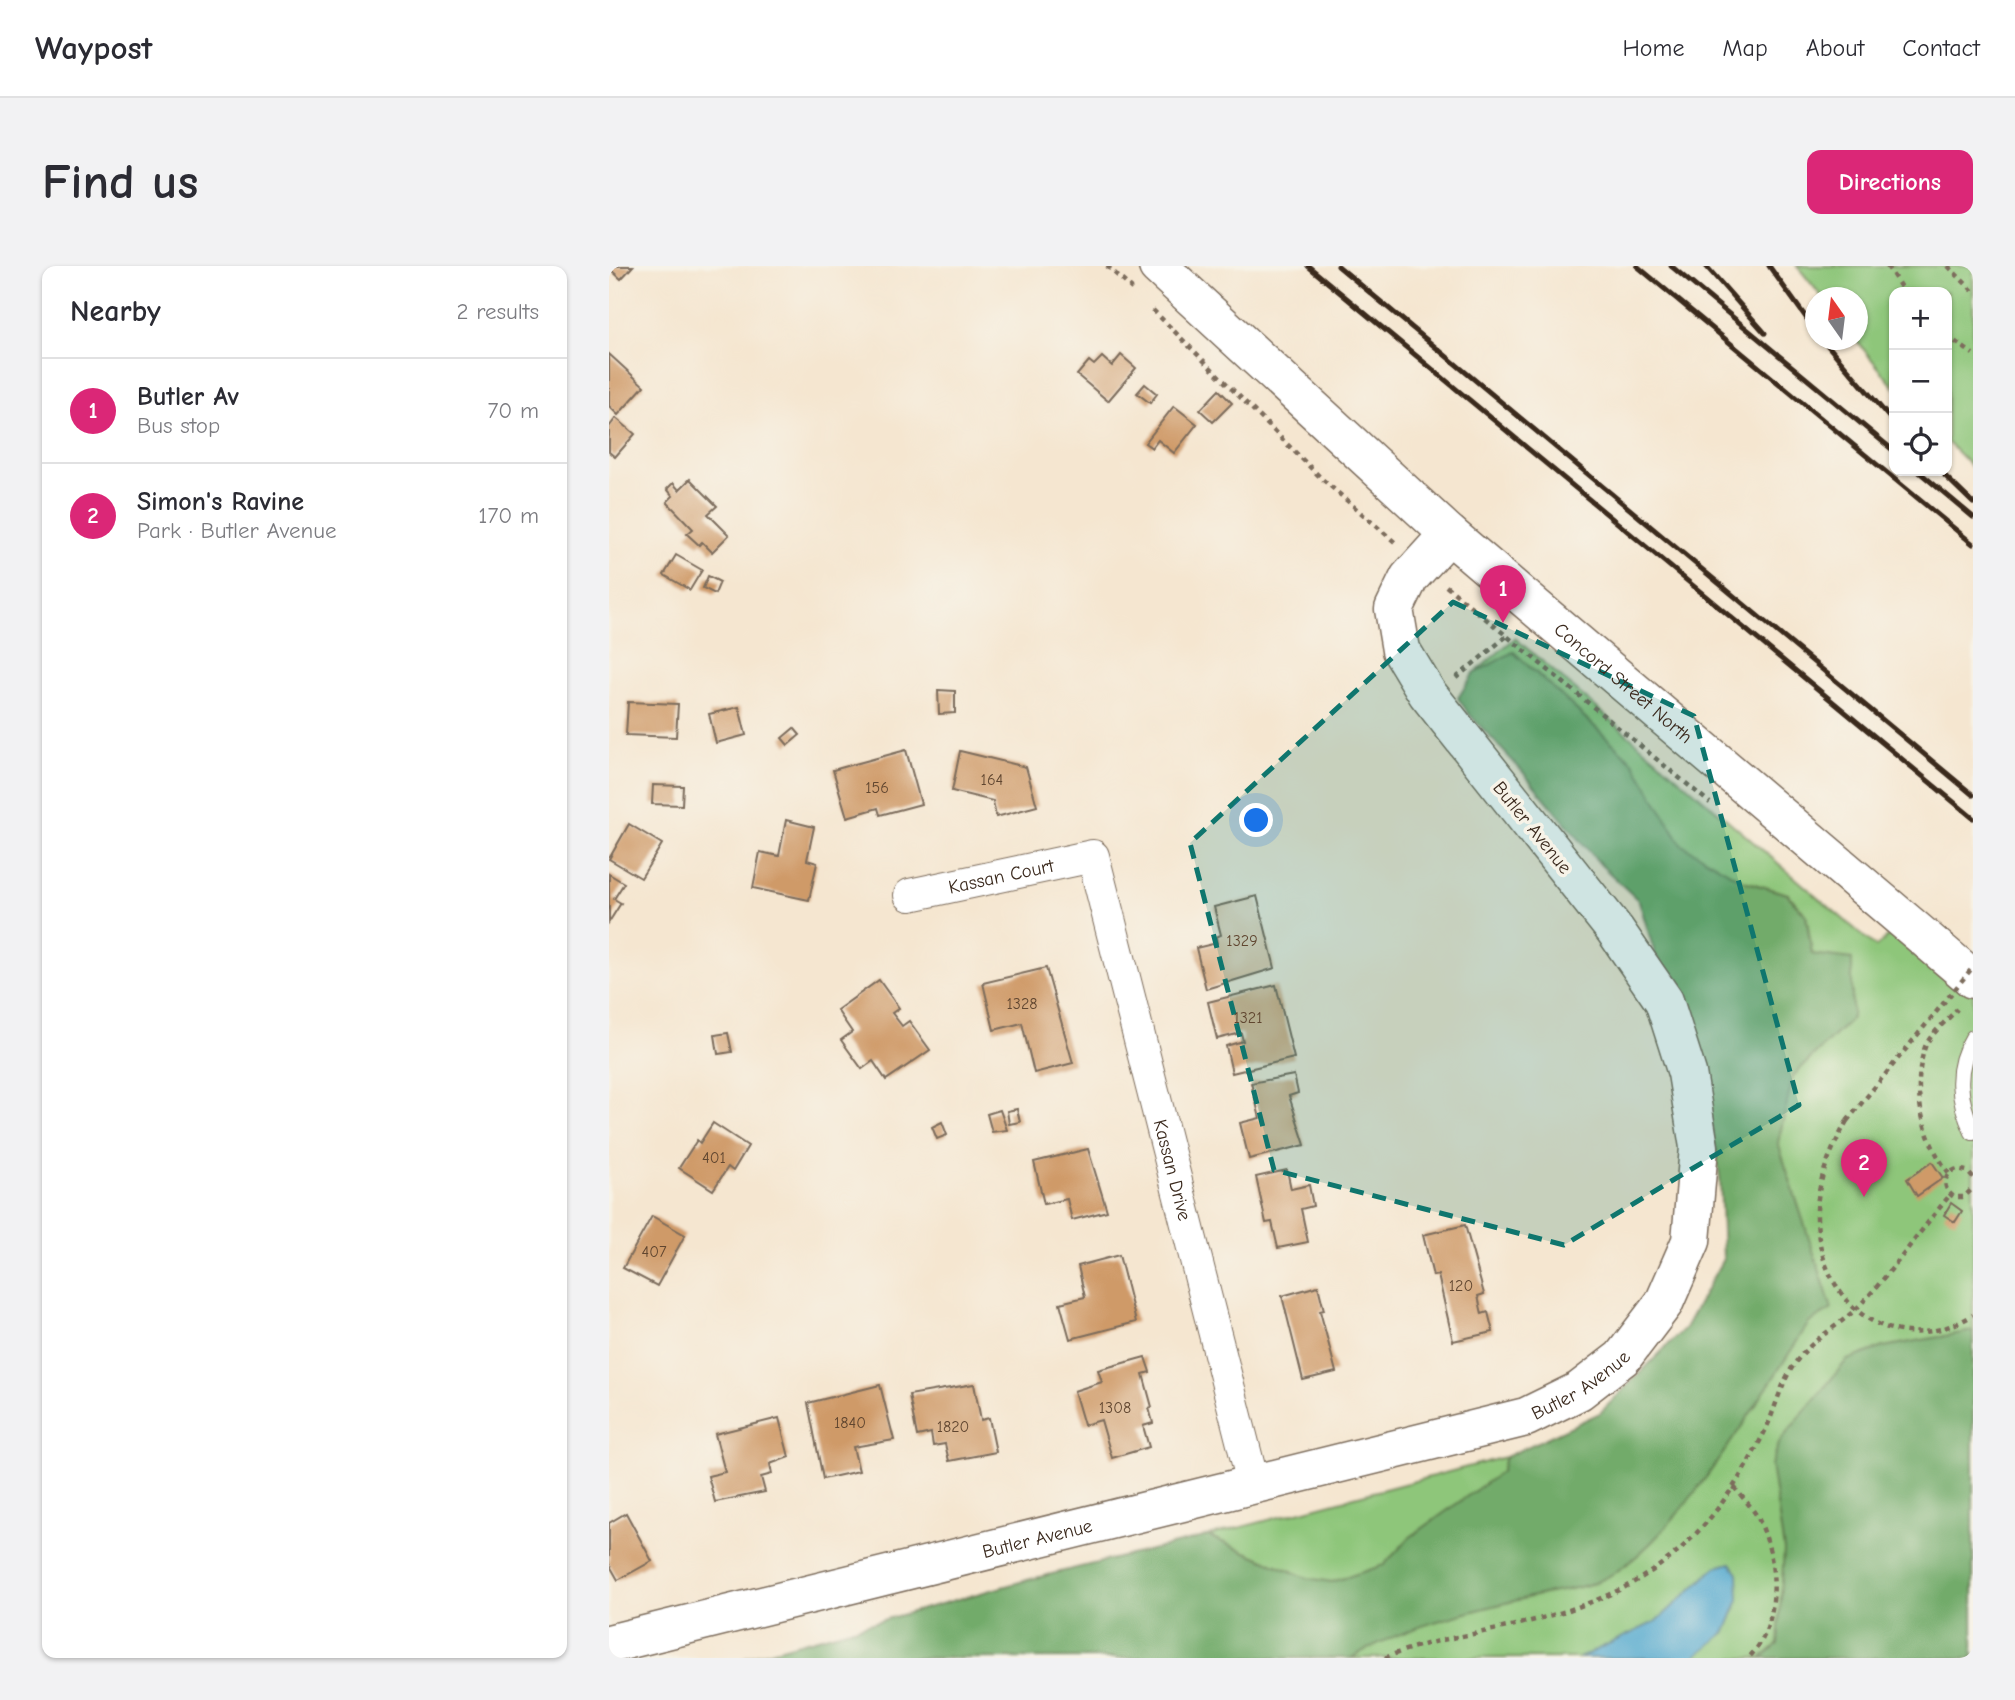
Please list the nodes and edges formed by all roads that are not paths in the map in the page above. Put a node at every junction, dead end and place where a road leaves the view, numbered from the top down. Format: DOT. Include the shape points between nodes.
graph roads {
  1 [pos="1158,266"];
  2 [pos="1449,534"];
  3 [pos="1093,856"];
  4 [pos="910,895"];
  5 [pos="1965,994"];
  6 [pos="1973,1038"];
  7 [pos="1973,1132"];
  8 [pos="1253,1483"];
  9 [pos="609,1644"];
  1 -- 2 [label="street, Concord Street North"];
  2 -- 5 [label="street, Concord Street North"];
  2 -- 8 [label="street, Butler Avenue" via="1409,578 1394,609 1401,650 1427,693 1615,930 1664,1001 1687,1073 1699,1147 1691,1241 1664,1303 1622,1358 1579,1391 1526,1417"];
  3 -- 4 [label="street, Kassan Court"];
  3 -- 8 [label="street, Kassan Drive"];
  6 -- 7 [label="lane" via="1964,1055 1959,1085"];
  8 -- 9 [label="street, Butler Avenue"];
}
